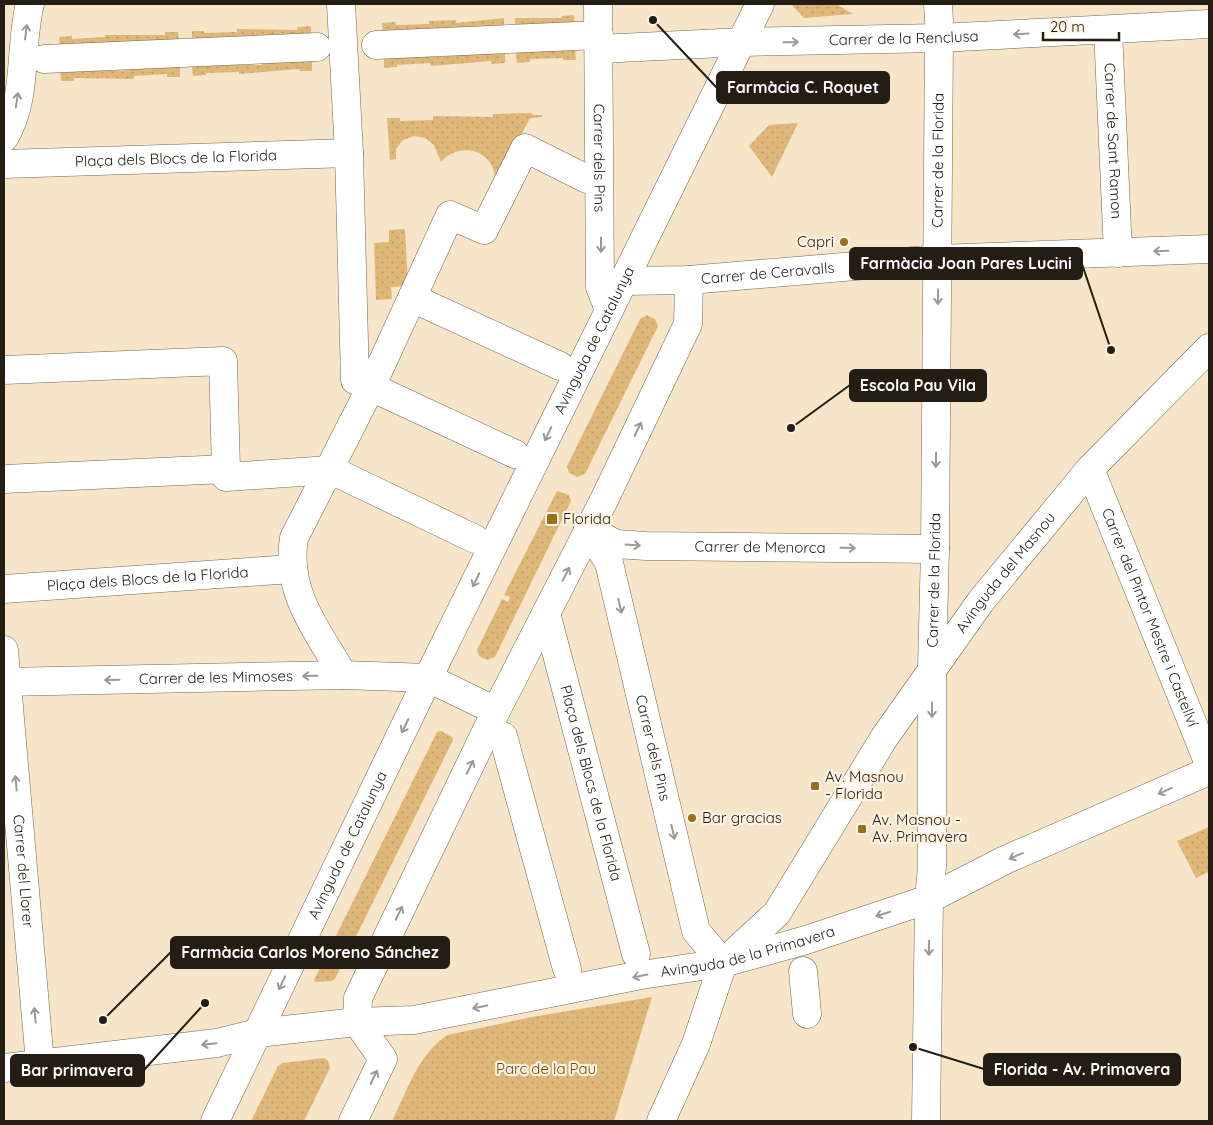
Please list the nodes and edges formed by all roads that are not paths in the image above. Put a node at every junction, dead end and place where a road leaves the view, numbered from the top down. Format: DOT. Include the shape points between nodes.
graph roads {
  1 [pos="30,4"];
  2 [pos="341,4"];
  3 [pos="598,4"];
  4 [pos="760,4"];
  5 [pos="939,21"];
  6 [pos="1209,24"];
  7 [pos="1108,30"];
  8 [pos="599,42"];
  9 [pos="742,42"];
  10 [pos="376,45"];
  11 [pos="317,47"];
  12 [pos="44,59"];
  13 [pos="4,138"];
  14 [pos="349,153"];
  15 [pos="4,164"];
  16 [pos="587,179"];
  17 [pos="1209,249"];
  18 [pos="1118,253"];
  19 [pos="938,259"];
  20 [pos="689,280"];
  21 [pos="624,281"];
  22 [pos="412,298"];
  23 [pos="609,310"];
  24 [pos="1209,348"];
  25 [pos="560,366"];
  26 [pos="4,370"];
  27 [pos="371,387"];
  28 [pos="515,454"];
  29 [pos="226,469"];
  30 [pos="1090,469"];
  31 [pos="330,470"];
  32 [pos="4,479"];
  33 [pos="588,529"];
  34 [pos="475,539"];
  35 [pos="935,549"];
  36 [pos="292,569"];
  37 [pos="4,589"];
  38 [pos="546,613"];
  39 [pos="4,650"];
  40 [pos="932,668"];
  41 [pos="344,675"];
  42 [pos="428,678"];
  43 [pos="5,682"];
  44 [pos="500,723"];
  45 [pos="1209,764"];
  46 [pos="1209,771"];
  47 [pos="930,899"];
  48 [pos="636,954"];
  49 [pos="723,963"];
  50 [pos="567,969"];
  51 [pos="803,971"];
  52 [pos="807,1014"];
  53 [pos="357,1022"];
  54 [pos="257,1032"];
  55 [pos="40,1063"];
  56 [pos="4,1068"];
  57 [pos="215,1121"];
  58 [pos="353,1121"];
  59 [pos="661,1121"];
  60 [pos="926,1121"];
  13 -- 1 [label="street, one-way" via="16,106"];
  2 -- 14 [label="street"];
  3 -- 8 [label="street, Carrer dels Pins"];
  4 -- 9 [label="street, Avinguda de Catalunya"];
  7 -- 5 [label="street, Carrer de la Renclusa, one-way"];
  9 -- 5 [label="street, Carrer de la Renclusa, one-way"];
  5 -- 19 [label="street, Carrer de la Florida"];
  6 -- 7 [label="street, Carrer de la Renclusa"];
  7 -- 18 [label="street, Carrer de Sant Ramon"];
  8 -- 9 [label="street, Carrer de la Renclusa"];
  8 -- 10 [label="street"];
  8 -- 23 [label="street, Carrer dels Pins, one-way" via="600,287"];
  9 -- 21 [label="street, Avinguda de Catalunya"];
  11 -- 12 [label="street"];
  14 -- 15 [label="street, Plaça dels Blocs de la Florida"];
  14 -- 27 [label="street" via="355,380"];
  16 -- 22 [label="street" via="524,148 484,230 450,215"];
  17 -- 18 [label="street, Carrer de Ceravalls, one-way"];
  18 -- 19 [label="street, Carrer de Ceravalls"];
  19 -- 20 [label="street, Carrer de Ceravalls"];
  19 -- 35 [label="street, Carrer de la Florida, one-way"];
  20 -- 21 [label="street, Carrer de Ceravalls"];
  33 -- 20 [label="street, one-way" via="688,324"];
  21 -- 23 [label="street, Avinguda de Catalunya"];
  22 -- 25 [label="street"];
  22 -- 27 [label="street"];
  23 -- 42 [label="street, Avinguda de Catalunya, one-way"];
  24 -- 30 [label="street, Avinguda del Masnou"];
  26 -- 29 [label="street" via="223,361"];
  27 -- 28 [label="street"];
  27 -- 31 [label="street"];
  29 -- 31 [label="street" via="226,477"];
  29 -- 32 [label="street"];
  30 -- 40 [label="street, Avinguda del Masnou" via="981,601"];
  30 -- 45 [label="street, Carrer del Pintor Mestre i Castellví"];
  31 -- 34 [label="street"];
  31 -- 36 [label="street" via="294,538"];
  33 -- 35 [label="street, Carrer de Menorca, one-way" via="616,544 646,546"];
  38 -- 33 [label="street, one-way"];
  33 -- 49 [label="street, Carrer dels Pins, one-way" via="609,563 696,931"];
  35 -- 40 [label="street, Carrer de la Florida"];
  36 -- 37 [label="street, Plaça dels Blocs de la Florida"];
  36 -- 41 [label="street" via="305,612"];
  38 -- 44 [label="street"];
  38 -- 48 [label="street, Plaça dels Blocs de la Florida"];
  39 -- 43 [label="street, Carrer del Llorer"];
  40 -- 47 [label="street, Carrer de la Florida, one-way"];
  40 -- 49 [label="street, Avinguda del Masnou" via="884,738 777,913"];
  41 -- 42 [label="street, Carrer de les Mimoses"];
  41 -- 43 [label="street, Carrer de les Mimoses, one-way"];
  42 -- 44 [label="street"];
  42 -- 54 [label="street, Avinguda de Catalunya, one-way"];
  55 -- 43 [label="street, Carrer del Llorer, one-way"];
  44 -- 50 [label="street"];
  53 -- 44 [label="street, one-way" via="358,998"];
  46 -- 47 [label="street, Avinguda de la Primavera, one-way" via="1005,860"];
  47 -- 49 [label="street, Avinguda de la Primavera, one-way" via="806,940"];
  47 -- 60 [label="street, Carrer de la Florida, one-way"];
  49 -- 53 [label="street, Avinguda de la Primavera, one-way" via="641,975 414,1020"];
  49 -- 59 [label="street" via="696,1044"];
  51 -- 52 [label="street"];
  53 -- 54 [label="street, Avinguda de la Primavera"];
  58 -- 53 [label="street, one-way" via="383,1059"];
  54 -- 55 [label="street, Avinguda de la Primavera, one-way" via="217,1043"];
  54 -- 57 [label="street, Avinguda de Catalunya"];
  55 -- 56 [label="street, Avinguda de la Primavera"];
}
